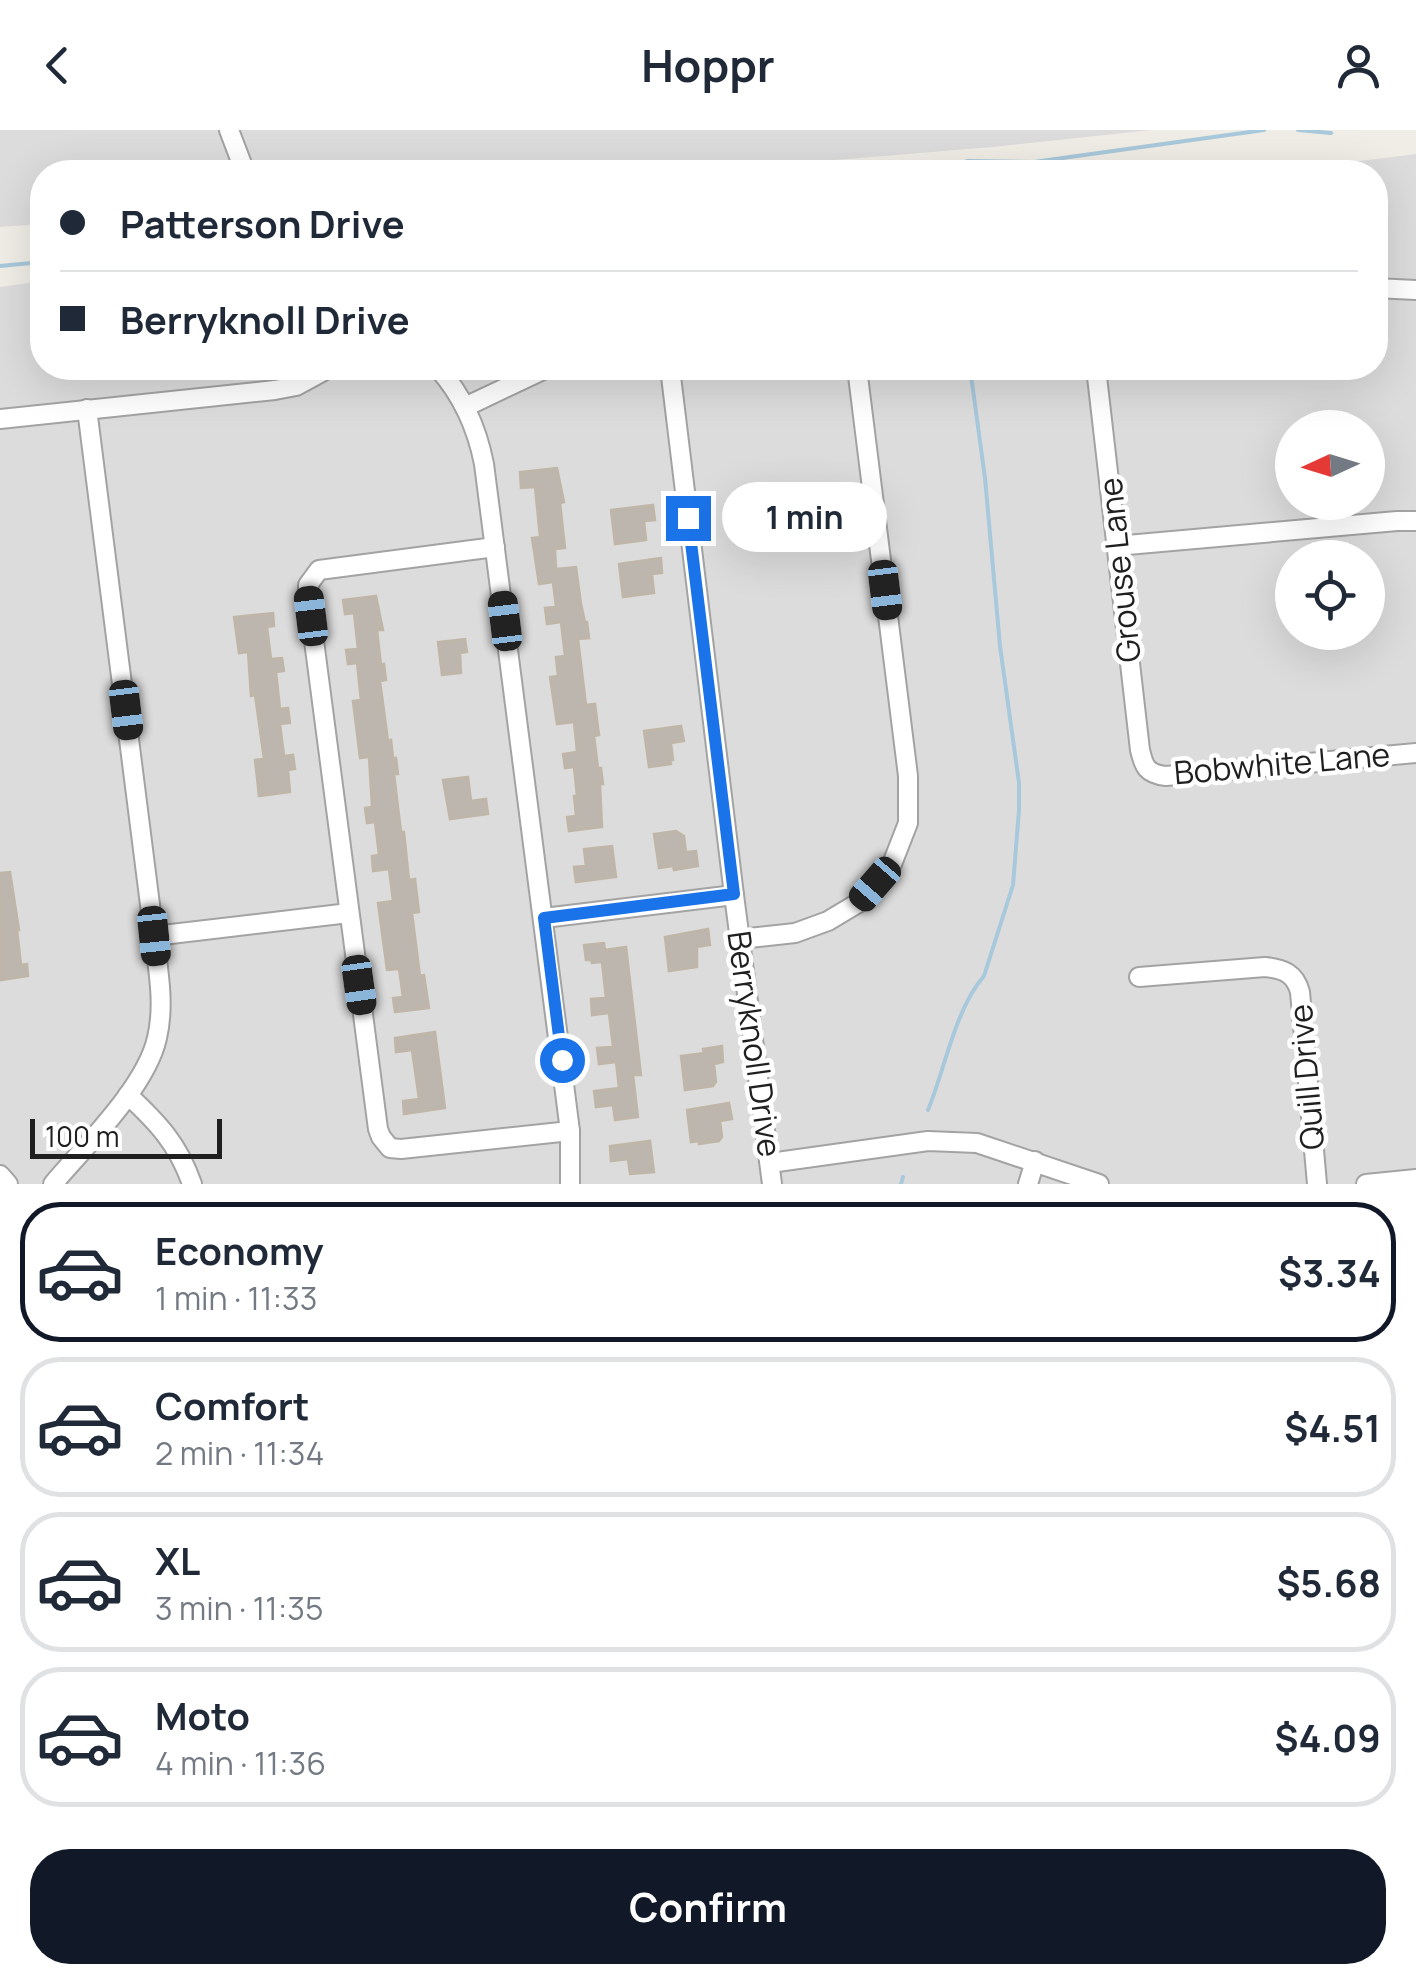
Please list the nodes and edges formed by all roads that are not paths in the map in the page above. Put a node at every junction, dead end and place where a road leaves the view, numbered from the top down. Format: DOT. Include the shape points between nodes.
graph roads {
  1 [pos="229,130"];
  2 [pos="240,160"];
  3 [pos="1388,289"];
  4 [pos="1416,290"];
  5 [pos="308,380"];
  6 [pos="449,380"];
  7 [pos="521,380"];
  8 [pos="671,380"];
  9 [pos="858,380"];
  10 [pos="1097,380"];
  11 [pos="465,407"];
  12 [pos="87,409"];
  13 [pos="0,418"];
  14 [pos="1416,521"];
  15 [pos="1116,546"];
  16 [pos="495,547"];
  17 [pos="1416,753"];
  18 [pos="1148,772"];
  19 [pos="734,894"];
  20 [pos="349,912"];
  21 [pos="544,918"];
  22 [pos="154,936"];
  23 [pos="740,940"];
  24 [pos="1139,977"];
  25 [pos="128,1095"];
  26 [pos="570,1131"];
  27 [pos="1035,1162"];
  28 [pos="770,1163"];
  29 [pos="0,1175"];
  30 [pos="1416,1178"];
  31 [pos="8,1184"];
  32 [pos="53,1184"];
  33 [pos="192,1184"];
  34 [pos="570,1184"];
  35 [pos="772,1184"];
  36 [pos="1028,1184"];
  37 [pos="1099,1184"];
  38 [pos="1317,1184"];
  39 [pos="1366,1184"];
  1 -- 2 [label="street"];
  3 -- 4 [label="street"];
  5 -- 12 [label="street" via="275,390"];
  6 -- 11 [label="street"];
  7 -- 11 [label="street"];
  8 -- 19 [label="street, Berryknoll Drive"];
  9 -- 23 [label="street" via="908,776 908,823 892,864 858,903 795,932"];
  10 -- 15 [label="street, Grouse Lane"];
  11 -- 16 [label="street" via="480,446"];
  12 -- 13 [label="street"];
  12 -- 22 [label="street"];
  14 -- 15 [label="street"];
  15 -- 18 [label="street, Grouse Lane"];
  16 -- 20 [label="street" via="333,566 311,578"];
  16 -- 21 [label="street"];
  17 -- 18 [label="street, Bobwhite Lane" via="1166,776"];
  19 -- 21 [label="street"];
  19 -- 23 [label="street, Berryknoll Drive"];
  20 -- 22 [label="street"];
  20 -- 26 [label="street" via="378,1129 386,1145 401,1149"];
  21 -- 26 [label="street"];
  22 -- 25 [label="street" via="158,1035"];
  23 -- 28 [label="street, Berryknoll Drive"];
  24 -- 38 [label="street, Quill Drive" via="1265,968 1290,974 1300,992"];
  25 -- 32 [label="street"];
  25 -- 33 [label="street" via="170,1138"];
  26 -- 34 [label="street"];
  27 -- 28 [label="street" via="977,1142 946,1140"];
  27 -- 36 [label="street"];
  27 -- 37 [label="street"];
  28 -- 35 [label="street, Berryknoll Drive"];
  29 -- 31 [label="street"];
  30 -- 39 [label="street"];
}
